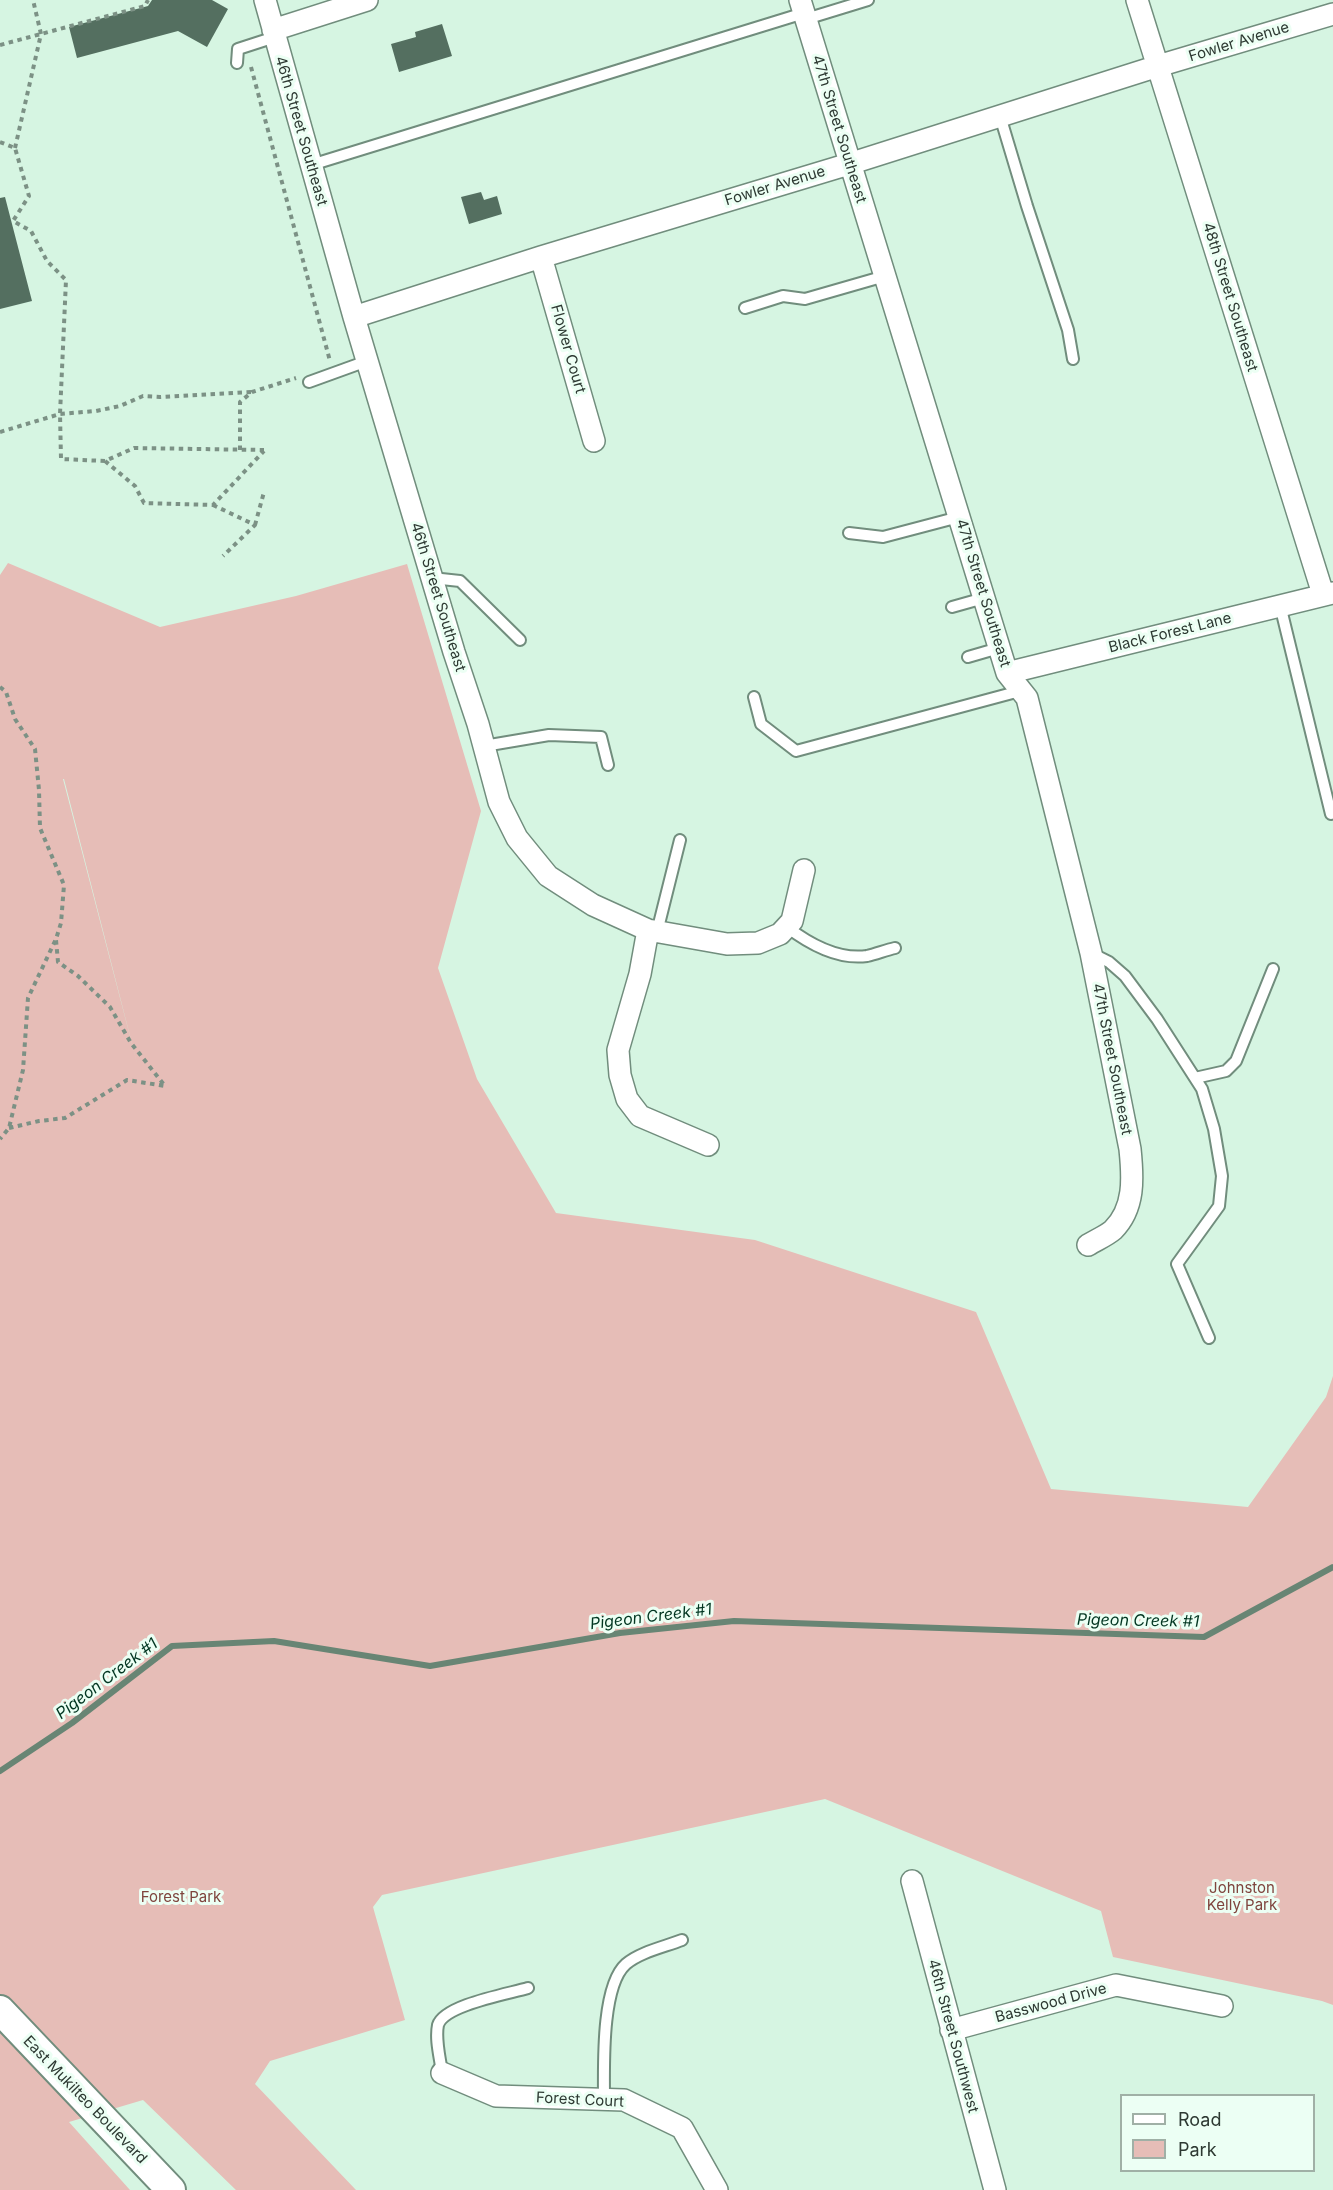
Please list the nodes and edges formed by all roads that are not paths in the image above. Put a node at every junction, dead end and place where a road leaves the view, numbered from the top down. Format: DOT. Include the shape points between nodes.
graph roads {
  1 [pos="265,0"];
  2 [pos="368,0"];
  3 [pos="868,0"];
  4 [pos="1137,0"];
  5 [pos="804,11"];
  6 [pos="1333,14"];
  7 [pos="274,33"];
  8 [pos="237,63"];
  9 [pos="1158,66"];
  10 [pos="1000,116"];
  11 [pos="849,164"];
  12 [pos="311,165"];
  13 [pos="541,257"];
  14 [pos="885,276"];
  15 [pos="744,308"];
  16 [pos="354,317"];
  17 [pos="1073,359"];
  18 [pos="367,362"];
  19 [pos="309,382"];
  20 [pos="594,441"];
  21 [pos="959,517"];
  22 [pos="849,533"];
  23 [pos="432,578"];
  24 [pos="1328,594"];
  25 [pos="984,598"];
  26 [pos="1280,605"];
  27 [pos="952,607"];
  28 [pos="520,640"];
  29 [pos="999,648"];
  30 [pos="968,657"];
  31 [pos="1008,673"];
  32 [pos="1020,691"];
  33 [pos="754,697"];
  34 [pos="484,746"];
  35 [pos="608,765"];
  36 [pos="1331,814"];
  37 [pos="680,840"];
  38 [pos="804,870"];
  39 [pos="787,927"];
  40 [pos="652,931"];
  41 [pos="894,948"];
  42 [pos="1090,953"];
  43 [pos="1273,969"];
  44 [pos="1195,1078"];
  45 [pos="708,1145"];
  46 [pos="1088,1245"];
  47 [pos="1209,1338"];
  48 [pos="912,1881"];
  49 [pos="682,1940"];
  50 [pos="528,1988"];
  51 [pos="1222,2006"];
  52 [pos="0,2010"];
  53 [pos="951,2030"];
  54 [pos="442,2073"];
  55 [pos="604,2099"];
  56 [pos="171,2190"];
  57 [pos="717,2190"];
  58 [pos="995,2190"];
  1 -- 7 [label="street, 46th Street Southeast"];
  2 -- 7 [label="street"];
  3 -- 5 [label="lane"];
  4 -- 9 [label="street, 48th Street Southeast"];
  5 -- 11 [label="street, 47th Street Southeast"];
  5 -- 12 [label="lane"];
  6 -- 9 [label="street, Fowler Avenue"];
  7 -- 8 [label="lane" via="238,49"];
  7 -- 12 [label="street, 46th Street Southeast"];
  9 -- 10 [label="street, Fowler Avenue"];
  9 -- 24 [label="street, 48th Street Southeast"];
  10 -- 11 [label="street, Fowler Avenue"];
  10 -- 17 [label="lane" via="1068,330"];
  11 -- 13 [label="street, Fowler Avenue"];
  11 -- 14 [label="street, 47th Street Southeast"];
  12 -- 16 [label="street, 46th Street Southeast"];
  13 -- 16 [label="street, Fowler Avenue"];
  13 -- 20 [label="street, Flower Court"];
  14 -- 15 [label="lane" via="805,299 783,296"];
  14 -- 21 [label="street, 47th Street Southeast"];
  16 -- 18 [label="street, 46th Street Southeast"];
  18 -- 19 [label="lane"];
  18 -- 23 [label="street, 46th Street Southeast"];
  21 -- 22 [label="lane" via="883,537"];
  21 -- 25 [label="street, 47th Street Southeast"];
  23 -- 28 [label="lane" via="460,581"];
  23 -- 34 [label="street, 46th Street Southeast"];
  24 -- 26 [label="street, Black Forest Lane"];
  25 -- 27 [label="lane"];
  25 -- 29 [label="street, 47th Street Southeast"];
  26 -- 31 [label="street, Black Forest Lane"];
  26 -- 36 [label="lane"];
  29 -- 30 [label="lane"];
  29 -- 31 [label="street, 47th Street Southeast"];
  31 -- 32 [label="street, 47th Street Southeast"];
  32 -- 33 [label="lane" via="796,751 761,724"];
  32 -- 42 [label="street, 47th Street Southeast" via="1027,698 1038,739"];
  34 -- 35 [label="lane" via="549,735 601,737"];
  34 -- 40 [label="street, 46th Street Southeast" via="499,802 517,838 548,876 593,905"];
  37 -- 40 [label="lane"];
  38 -- 39 [label="street" via="792,921"];
  39 -- 40 [label="street, 46th Street Southeast" via="758,943 727,944"];
  39 -- 41 [label="lane" via="805,940 837,953 866,956"];
  40 -- 45 [label="street" via="618,1050 620,1075 627,1099 640,1116"];
  42 -- 44 [label="lane" via="1125,976"];
  42 -- 46 [label="street, 47th Street Southeast" via="1133,1178 1124,1218 1111,1232"];
  43 -- 44 [label="lane" via="1236,1061 1226,1071"];
  44 -- 47 [label="lane" via="1214,1129 1222,1176 1219,1206 1177,1264"];
  48 -- 53 [label="street, 46th Street Southwest"];
  49 -- 55 [label="lane" via="633,1960 616,1977 609,1997"];
  50 -- 54 [label="lane" via="445,2014 437,2037"];
  51 -- 53 [label="street, Basswood Drive" via="1116,1985"];
  52 -- 56 [label="main road, East Mukilteo Boulevard"];
  53 -- 58 [label="street, 46th Street Southwest"];
  54 -- 55 [label="street, Forest Court" via="496,2096"];
  55 -- 57 [label="street, Forest Court" via="624,2100 682,2128"];
}
